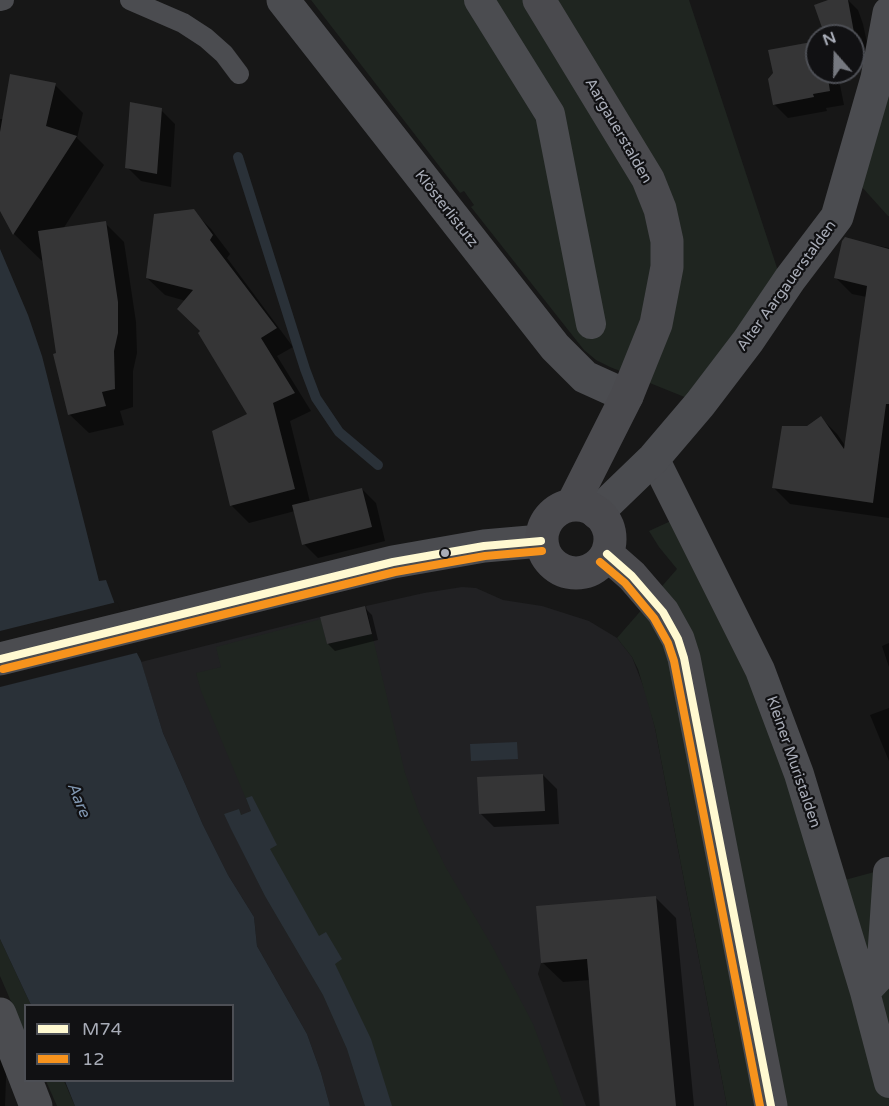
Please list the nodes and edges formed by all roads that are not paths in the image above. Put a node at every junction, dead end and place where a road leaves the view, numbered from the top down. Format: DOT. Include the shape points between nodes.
graph roads {
  1 [pos="130,0"];
  2 [pos="283,0"];
  3 [pos="479,0"];
  4 [pos="539,0"];
  5 [pos="889,13"];
  6 [pos="239,74"];
  7 [pos="591,324"];
  8 [pos="627,396"];
  9 [pos="654,458"];
  10 [pos="585,509"];
  11 [pos="542,541"];
  12 [pos="607,554"];
  13 [pos="0,659"];
  14 [pos="889,877"];
  15 [pos="865,992"];
  16 [pos="0,1014"];
  17 [pos="24,1075"];
  18 [pos="27,1082"];
  19 [pos="889,1083"];
  20 [pos="36,1106"];
  21 [pos="771,1106"];
  1 -- 6 [label="lane" via="198,33 224,54"];
  2 -- 8 [label="street, Klösterlistutz" via="555,348 585,377"];
  3 -- 7 [label="street" via="550,114"];
  4 -- 8 [label="main road, Aargauerstalden" via="648,179 660,209 668,267 656,324"];
  5 -- 9 [label="street, Alter Aargauerstalden" via="877,78 837,217 748,341"];
  8 -- 10 [label="main road, Aargauerstalden"];
  9 -- 10 [label="street, Alter Aargauerstalden"];
  9 -- 15 [label="street, Kleiner Muristalden" via="760,670 799,774"];
  10 -- 11 [label="main road" via="563,508 551,516"];
  10 -- 12 [label="main road" via="607,525"];
  11 -- 12 [label="main road" via="552,564 569,573 594,568"];
  11 -- 13 [label="street" via="436,554"];
  12 -- 21 [label="main road" via="663,612 684,658"];
  14 -- 15 [label="street" via="888,872 881,975"];
  15 -- 19 [label="street, Kleiner Muristalden"];
  16 -- 17 [label="street"];
  18 -- 20 [label="street"];
}
